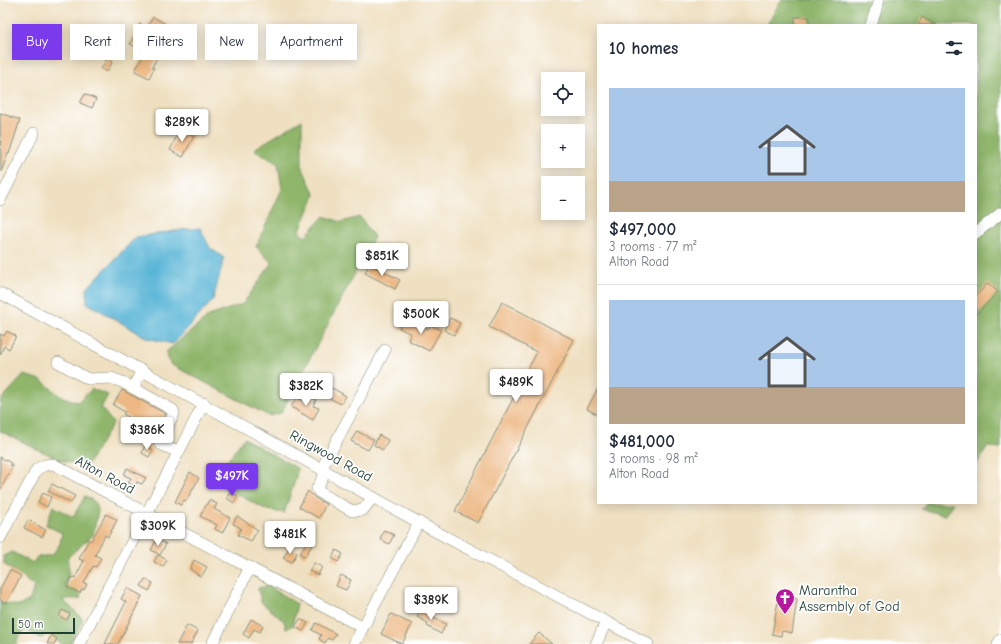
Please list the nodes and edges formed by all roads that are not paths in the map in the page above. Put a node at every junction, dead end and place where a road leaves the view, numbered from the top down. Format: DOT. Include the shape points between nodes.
graph roads {
  1 [pos="879,0"];
  2 [pos="871,24"];
  3 [pos="34,132"];
  4 [pos="0,200"];
  5 [pos="1001,214"];
  6 [pos="977,232"];
  7 [pos="0,294"];
  8 [pos="385,350"];
  9 [pos="58,362"];
  10 [pos="142,370"];
  11 [pos="133,388"];
  12 [pos="204,403"];
  13 [pos="178,452"];
  14 [pos="324,470"];
  15 [pos="373,496"];
  16 [pos="146,513"];
  17 [pos="419,522"];
  18 [pos="0,538"];
  19 [pos="250,568"];
  20 [pos="606,622"];
  21 [pos="362,627"];
  22 [pos="1001,639"];
  23 [pos="79,644"];
  24 [pos="212,644"];
  25 [pos="354,644"];
  26 [pos="596,644"];
  27 [pos="648,644"];
  28 [pos="998,644"];
  1 -- 2 [label="street"];
  3 -- 4 [label="street"];
  5 -- 6 [label="street"];
  7 -- 10 [label="street, Ringwood Road"];
  8 -- 14 [label="street"];
  9 -- 11 [label="street" via="88,379 111,378"];
  10 -- 11 [label="street"];
  10 -- 12 [label="street, Ringwood Road"];
  11 -- 13 [label="street" via="173,410 174,413 160,444"];
  12 -- 13 [label="street"];
  12 -- 14 [label="street, Ringwood Road"];
  13 -- 16 [label="street"];
  14 -- 15 [label="street, Ringwood Road"];
  14 -- 15 [label="street" via="317,489 319,492 352,511 363,510"];
  15 -- 17 [label="street, Ringwood Road"];
  16 -- 18 [label="street, Alton Road" via="53,464 45,465 37,470 27,485"];
  16 -- 19 [label="street, Alton Road"];
  16 -- 23 [label="street"];
  17 -- 20 [label="street, Ringwood Road"];
  17 -- 21 [label="street"];
  19 -- 21 [label="street, Alton Road"];
  19 -- 24 [label="street"];
  20 -- 26 [label="street"];
  20 -- 27 [label="street, Ringwood Road"];
  21 -- 25 [label="street"];
  22 -- 28 [label="street"];
}
